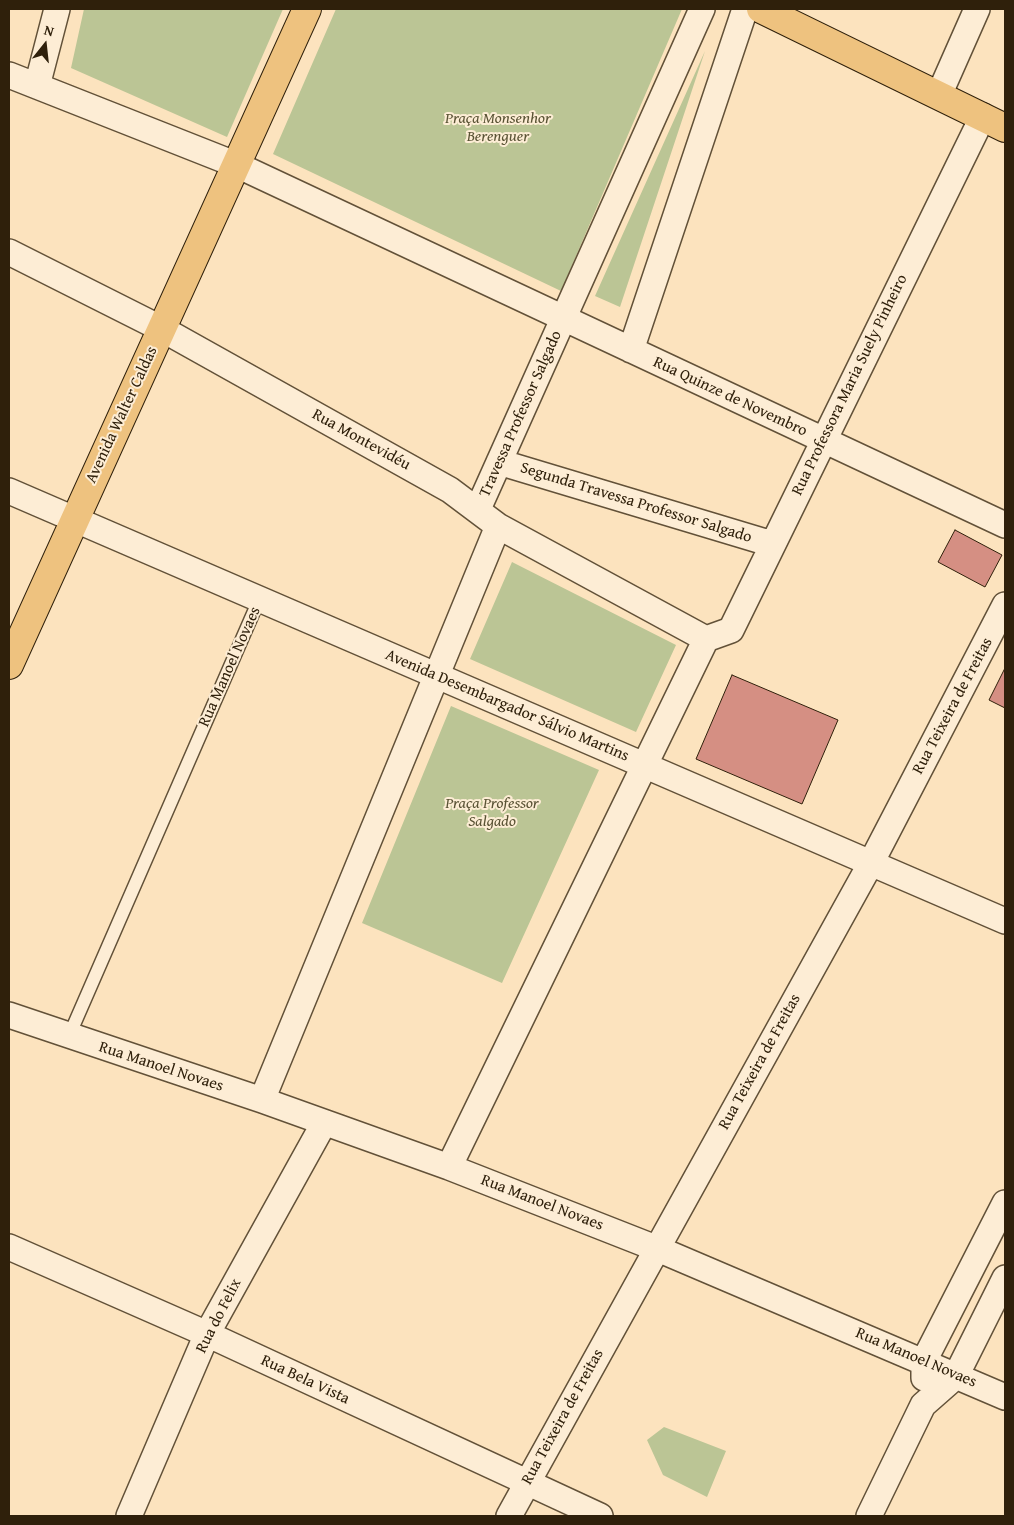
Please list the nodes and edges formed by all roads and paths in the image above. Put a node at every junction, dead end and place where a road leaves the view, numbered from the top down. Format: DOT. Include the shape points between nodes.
graph roads {
  1 [pos="56,9"];
  2 [pos="307,9"];
  3 [pos="702,9"];
  4 [pos="745,9"];
  5 [pos="760,9"];
  6 [pos="977,9"];
  7 [pos="9,75"];
  8 [pos="37,86"];
  9 [pos="939,95"];
  10 [pos="994,122"];
  11 [pos="237,165"];
  12 [pos="9,252"];
  13 [pos="565,319"];
  14 [pos="162,329"];
  15 [pos="631,350"];
  16 [pos="822,440"];
  17 [pos="500,462"];
  18 [pos="9,491"];
  19 [pos="478,509"];
  20 [pos="75,518"];
  21 [pos="1005,525"];
  22 [pos="498,526"];
  23 [pos="772,544"];
  24 [pos="260,600"];
  25 [pos="1005,605"];
  26 [pos="706,640"];
  27 [pos="9,665"];
  28 [pos="437,674"];
  29 [pos="645,766"];
  30 [pos="872,861"];
  31 [pos="1005,921"];
  32 [pos="9,1015"];
  33 [pos="68,1036"];
  34 [pos="262,1100"];
  35 [pos="324,1123"];
  36 [pos="449,1167"];
  37 [pos="1005,1203"];
  38 [pos="9,1246"];
  39 [pos="658,1248"];
  40 [pos="1005,1278"];
  41 [pos="207,1334"];
  42 [pos="924,1361"];
  43 [pos="956,1376"];
  44 [pos="1005,1397"];
  45 [pos="923,1405"];
  46 [pos="526,1483"];
  47 [pos="130,1516"];
  48 [pos="509,1516"];
  49 [pos="600,1516"];
  50 [pos="869,1516"];
  1 -- 8 [label="street"];
  2 -- 11 [label="main road"];
  3 -- 13 [label="street"];
  4 -- 15 [label="street"];
  5 -- 9 [label="main road"];
  6 -- 9 [label="street"];
  7 -- 8 [label="street"];
  8 -- 11 [label="street"];
  9 -- 10 [label="main road"];
  10 -- 16 [label="street, Rua Professora Maria Suely Pinheiro"];
  11 -- 13 [label="street"];
  11 -- 14 [label="main road, Avenida Walter Caldas"];
  12 -- 14 [label="street, Rua Montevidéu"];
  13 -- 15 [label="street, Rua Quinze de Novembro"];
  13 -- 17 [label="street, Travessa Professor Salgado"];
  14 -- 19 [label="street, Rua Montevidéu" via="450,490"];
  14 -- 20 [label="main road, Avenida Walter Caldas"];
  15 -- 16 [label="street, Rua Quinze de Novembro"];
  16 -- 21 [label="street, Rua Quinze de Novembro"];
  16 -- 23 [label="street, Rua Professora Maria Suely Pinheiro"];
  17 -- 19 [label="street, Travessa Professor Salgado"];
  17 -- 23 [label="street, Segunda Travessa Professor Salgado"];
  18 -- 20 [label="street, Avenida Desembargador Sálvio Martins"];
  19 -- 22 [label="street, Rua Montevidéu"];
  20 -- 24 [label="street, Avenida Desembargador Sálvio Martins"];
  20 -- 27 [label="main road, Avenida Walter Caldas"];
  22 -- 26 [label="street, Rua Montevidéu"];
  22 -- 28 [label="street"];
  23 -- 26 [label="street, Rua Professora Maria Suely Pinheiro" via="731,630"];
  24 -- 28 [label="street, Avenida Desembargador Sálvio Martins"];
  24 -- 33 [label="lane, Rua Manoel Novaes"];
  25 -- 30 [label="street, Rua Teixeira de Freitas"];
  26 -- 29 [label="street"];
  28 -- 29 [label="street, Avenida Desembargador Sálvio Martins"];
  28 -- 34 [label="street"];
  29 -- 30 [label="street, Avenida Desembargador Sálvio Martins"];
  29 -- 36 [label="street"];
  30 -- 31 [label="street, Avenida Desembargador Sálvio Martins"];
  30 -- 39 [label="street, Rua Teixeira de Freitas"];
  32 -- 33 [label="street, Rua Manoel Novaes"];
  33 -- 34 [label="street, Rua Manoel Novaes"];
  34 -- 35 [label="street, Rua Manoel Novaes"];
  35 -- 36 [label="street, Rua Manoel Novaes"];
  35 -- 41 [label="street, Rua do Felix"];
  36 -- 39 [label="street, Rua Manoel Novaes"];
  37 -- 42 [label="street"];
  38 -- 41 [label="street, Rua Bela Vista"];
  39 -- 42 [label="street, Rua Manoel Novaes"];
  39 -- 46 [label="street, Rua Teixeira de Freitas"];
  40 -- 43 [label="street"];
  41 -- 46 [label="street, Rua Bela Vista"];
  41 -- 47 [label="street, Rua do Felix"];
  42 -- 43 [label="street, Rua Manoel Novaes"];
  42 -- 45 [label="street"];
  43 -- 44 [label="street, Rua Manoel Novaes"];
  43 -- 45 [label="street"];
  45 -- 50 [label="street"];
  46 -- 48 [label="street, Rua Teixeira de Freitas"];
  46 -- 49 [label="street, Rua Bela Vista"];
}
